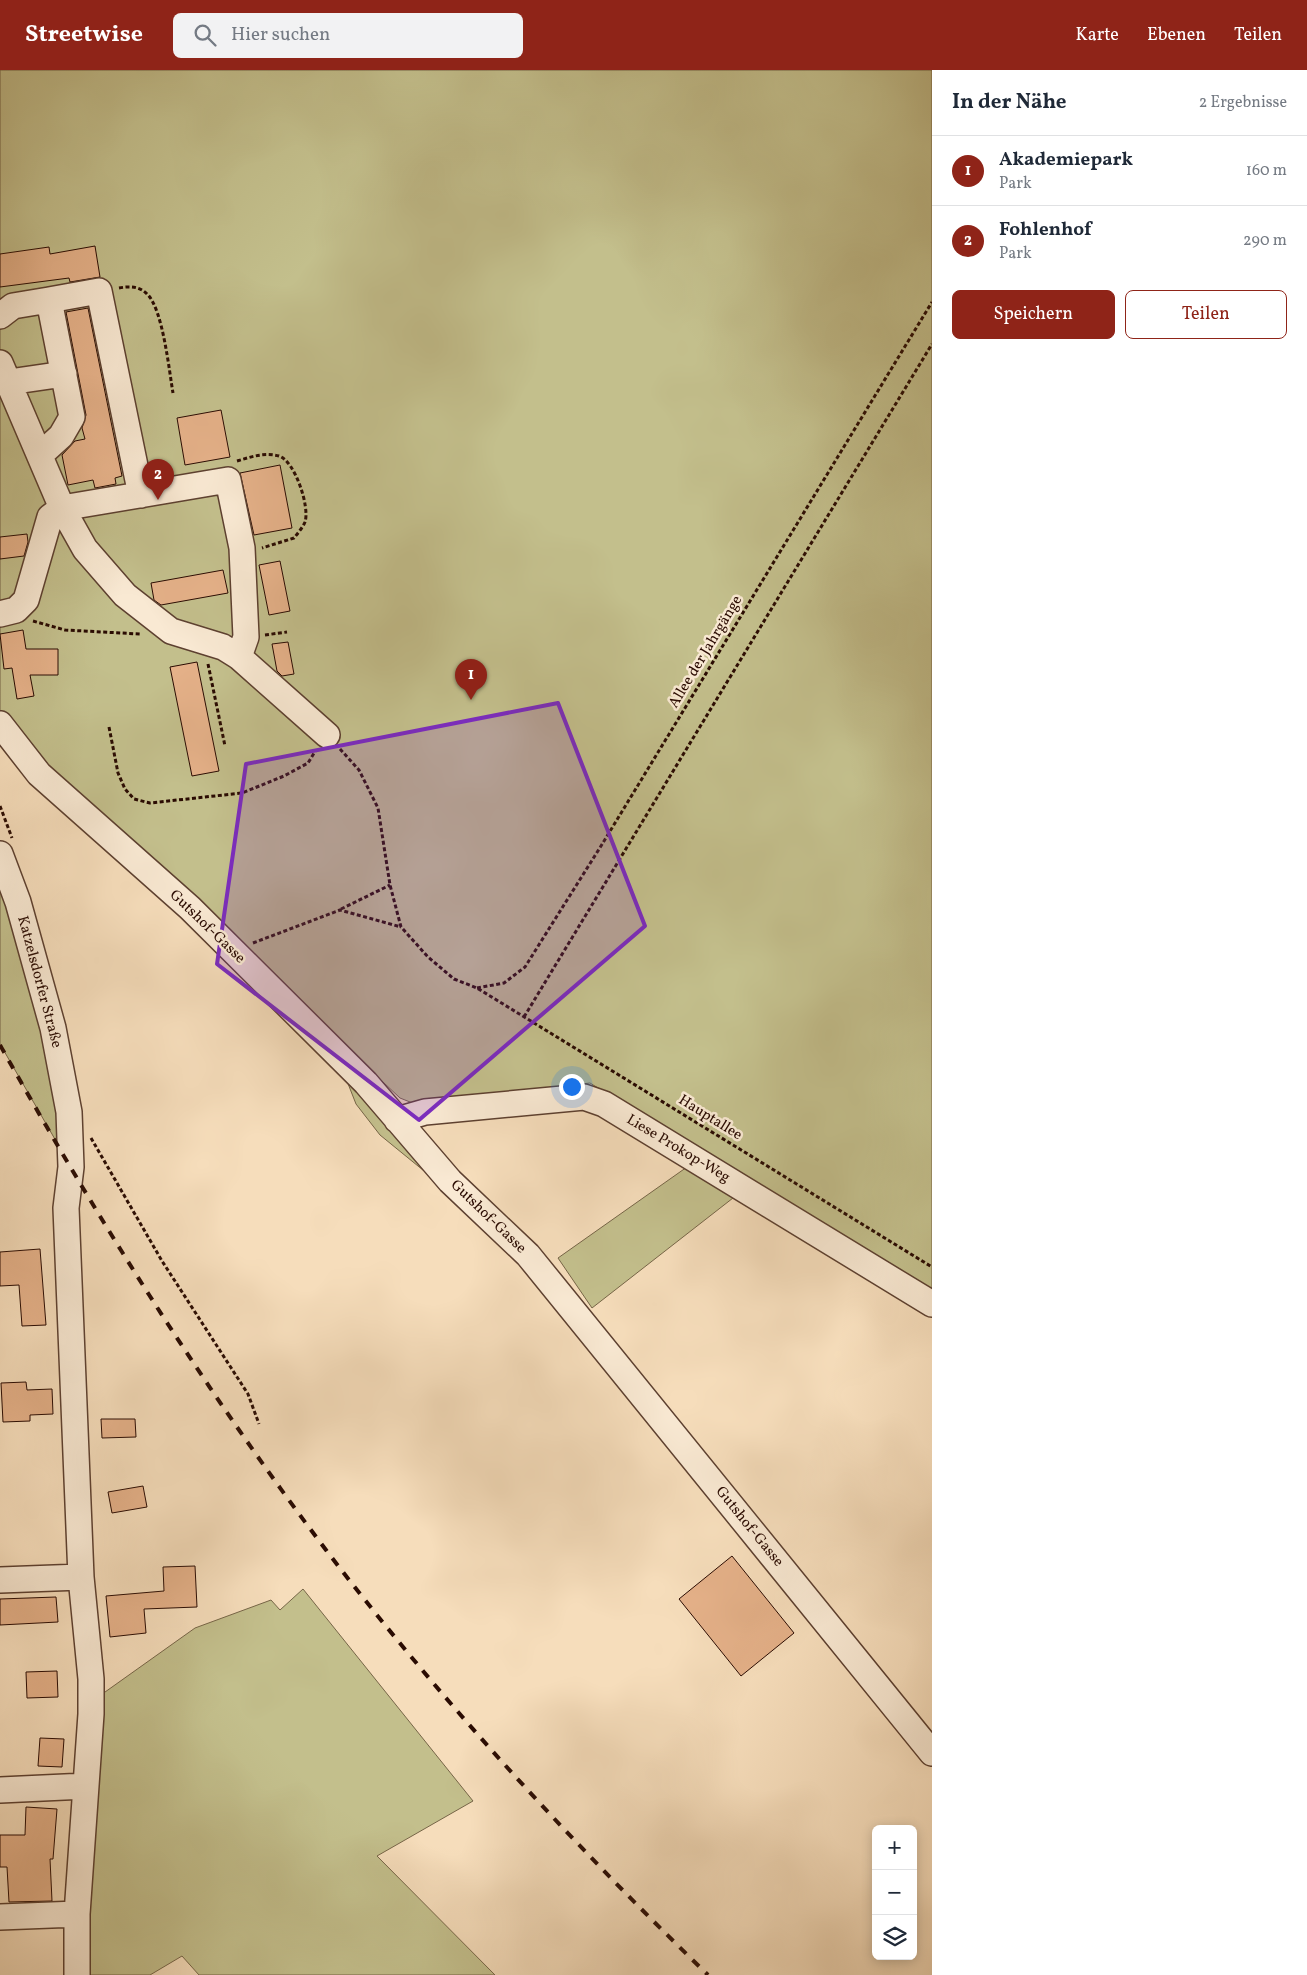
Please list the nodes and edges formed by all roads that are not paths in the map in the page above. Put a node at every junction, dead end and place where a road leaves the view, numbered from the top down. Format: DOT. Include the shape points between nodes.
graph roads {
  1 [pos="49,300"];
  2 [pos="0,316"];
  3 [pos="4,373"];
  4 [pos="64,374"];
  5 [pos="40,455"];
  6 [pos="141,495"];
  7 [pos="62,508"];
  8 [pos="8,612"];
  9 [pos="240,656"];
  10 [pos="0,724"];
  11 [pos="327,735"];
  12 [pos="0,854"];
  13 [pos="397,1120"];
  14 [pos="932,1304"];
  15 [pos="81,1577"];
  16 [pos="0,1580"];
  17 [pos="932,1753"];
  18 [pos="86,1786"];
  19 [pos="0,1790"];
  20 [pos="77,1914"];
  21 [pos="0,1917"];
  22 [pos="77,1975"];
  1 -- 2 [label="street" via="13,306"];
  1 -- 4 [label="street"];
  1 -- 6 [label="street" via="99,291"];
  3 -- 4 [label="street"];
  3 -- 5 [label="street"];
  4 -- 5 [label="street" via="72,417 61,436"];
  5 -- 7 [label="street"];
  6 -- 7 [label="street"];
  6 -- 9 [label="street" via="228,480 242,548 246,637"];
  7 -- 8 [label="street" via="50,516 26,600"];
  7 -- 9 [label="street" via="85,549 125,595 171,631 223,647"];
  9 -- 11 [label="street"];
  10 -- 13 [label="street, Gutshof-Gasse" via="39,774 190,908 366,1083"];
  12 -- 15 [label="street, Katzelsdorfer Straße" via="18,902 53,1028 69,1112 71,1167 66,1208"];
  13 -- 14 [label="street, Liese Prokop-Weg" via="425,1112 584,1097 604,1104"];
  13 -- 17 [label="street, Gutshof-Gasse" via="450,1181 528,1255"];
  15 -- 16 [label="street"];
  15 -- 18 [label="street, Katzelsdorfer Straße" via="91,1714"];
  18 -- 19 [label="street"];
  18 -- 20 [label="street, Katzelsdorfer Straße"];
  20 -- 21 [label="street"];
  20 -- 22 [label="street, Katzelsdorfer Straße"];
}
